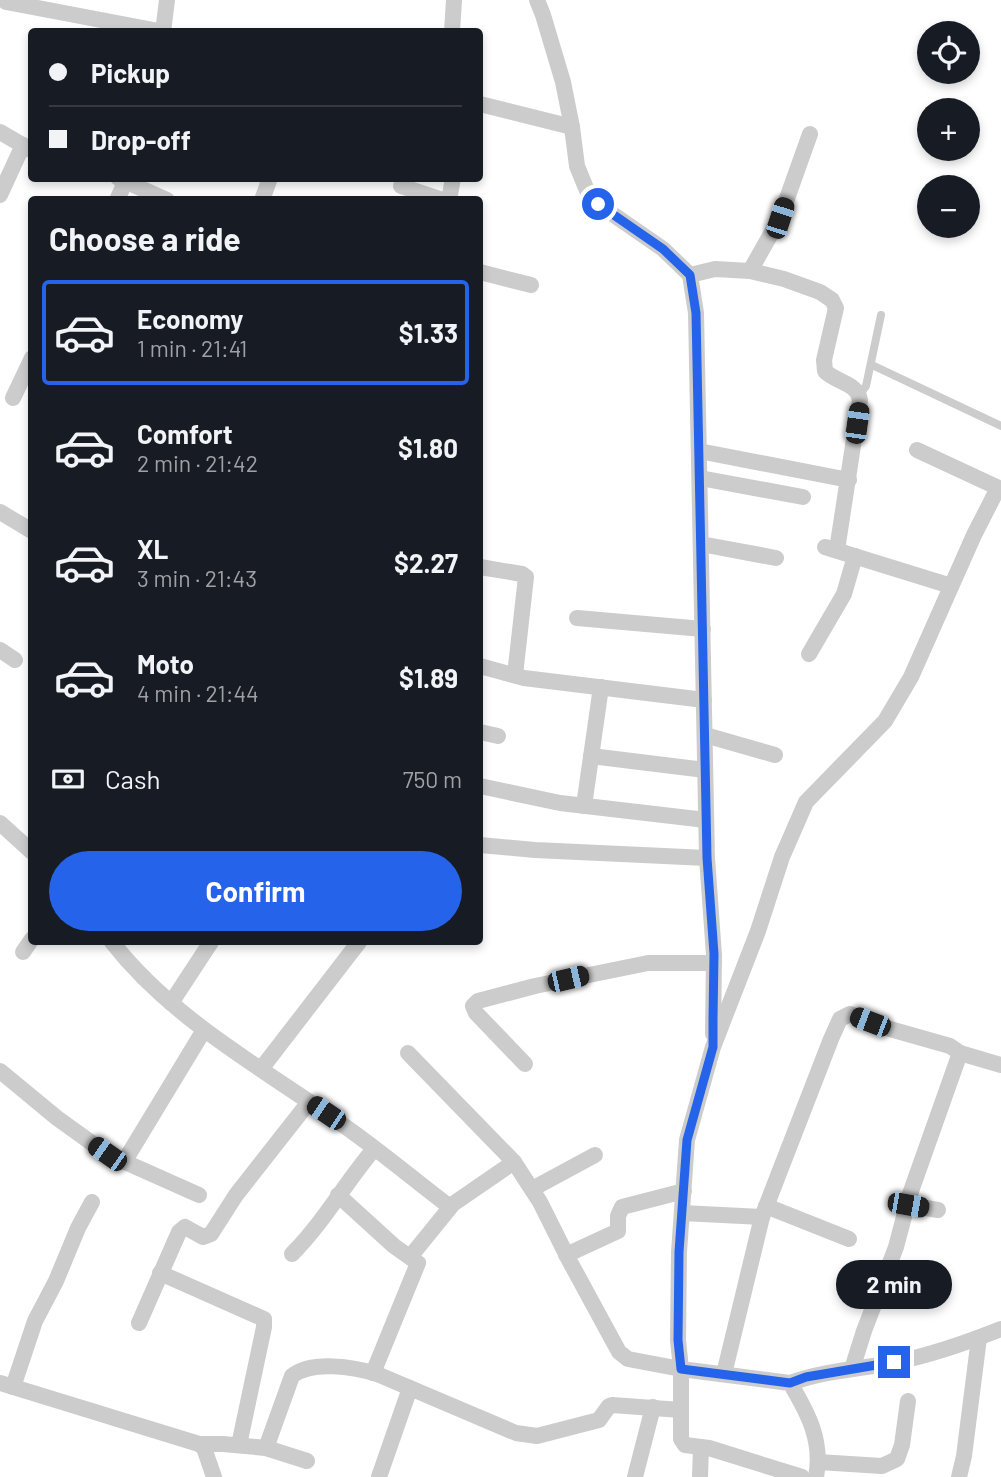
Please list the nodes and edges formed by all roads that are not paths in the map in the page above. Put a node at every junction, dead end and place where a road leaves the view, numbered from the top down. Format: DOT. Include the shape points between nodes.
graph roads {
  1 [pos="167,0"];
  2 [pos="454,0"];
  3 [pos="537,0"];
  4 [pos="5,6"];
  5 [pos="144,28"];
  6 [pos="163,28"];
  7 [pos="452,28"];
  8 [pos="483,105"];
  9 [pos="572,127"];
  10 [pos="0,132"];
  11 [pos="810,134"];
  12 [pos="27,148"];
  13 [pos="128,182"];
  14 [pos="401,186"];
  15 [pos="0,195"];
  16 [pos="158,196"];
  17 [pos="431,196"];
  18 [pos="750,271"];
  19 [pos="483,273"];
  20 [pos="690,275"];
  21 [pos="531,285"];
  22 [pos="881,315"];
  23 [pos="872,365"];
  24 [pos="28,366"];
  25 [pos="860,394"];
  26 [pos="13,398"];
  27 [pos="1001,426"];
  28 [pos="916,450"];
  29 [pos="699,451"];
  30 [pos="699,478"];
  31 [pos="849,480"];
  32 [pos="1001,490"];
  33 [pos="803,497"];
  34 [pos="0,512"];
  35 [pos="28,529"];
  36 [pos="701,544"];
  37 [pos="855,555"];
  38 [pos="776,558"];
  39 [pos="483,567"];
  40 [pos="951,586"];
  41 [pos="577,618"];
  42 [pos="703,629"];
  43 [pos="0,650"];
  44 [pos="809,654"];
  45 [pos="15,660"];
  46 [pos="483,667"];
  47 [pos="515,676"];
  48 [pos="601,687"];
  49 [pos="704,700"];
  50 [pos="483,733"];
  51 [pos="705,735"];
  52 [pos="498,736"];
  53 [pos="775,755"];
  54 [pos="591,756"];
  55 [pos="705,770"];
  56 [pos="483,787"];
  57 [pos="584,806"];
  58 [pos="706,820"];
  59 [pos="0,823"];
  60 [pos="483,845"];
  61 [pos="28,848"];
  62 [pos="707,858"];
  63 [pos="209,945"];
  64 [pos="357,945"];
  65 [pos="127,948"];
  66 [pos="714,963"];
  67 [pos="171,1003"];
  68 [pos="204,1030"];
  69 [pos="713,1047"];
  70 [pos="960,1053"];
  71 [pos="408,1054"];
  72 [pos="525,1064"];
  73 [pos="1001,1065"];
  74 [pos="261,1069"];
  75 [pos="0,1071"];
  76 [pos="309,1101"];
  77 [pos="374,1149"];
  78 [pos="595,1155"];
  79 [pos="124,1162"];
  80 [pos="514,1162"];
  81 [pos="532,1189"];
  82 [pos="684,1191"];
  83 [pos="199,1195"];
  84 [pos="338,1195"];
  85 [pos="92,1202"];
  86 [pos="908,1205"];
  87 [pos="450,1207"];
  88 [pos="938,1210"];
  89 [pos="764,1211"];
  90 [pos="682,1213"];
  91 [pos="849,1239"];
  92 [pos="292,1254"];
  93 [pos="566,1255"];
  94 [pos="410,1257"];
  95 [pos="160,1273"];
  96 [pos="139,1324"];
  97 [pos="1001,1329"];
  98 [pos="979,1338"];
  99 [pos="681,1369"];
  100 [pos="852,1369"];
  101 [pos="373,1373"];
  102 [pos="724,1374"];
  103 [pos="790,1383"];
  104 [pos="6,1385"];
  105 [pos="410,1388"];
  106 [pos="908,1401"];
  107 [pos="653,1407"];
  108 [pos="681,1410"];
  109 [pos="198,1444"];
  110 [pos="239,1445"];
  111 [pos="267,1448"];
  112 [pos="701,1448"];
  113 [pos="307,1461"];
  114 [pos="817,1470"];
  115 [pos="214,1477"];
  116 [pos="379,1477"];
  117 [pos="635,1477"];
  118 [pos="700,1477"];
  119 [pos="802,1477"];
  120 [pos="959,1477"];
  1 -- 6 [label="street"];
  2 -- 7 [label="street"];
  3 -- 9 [label="street"];
  4 -- 5 [label="street"];
  8 -- 9 [label="street"];
  9 -- 20 [label="street" via="577,166 588,193"];
  10 -- 12 [label="street"];
  11 -- 18 [label="street" via="780,218"];
  12 -- 15 [label="street"];
  13 -- 16 [label="street"];
  14 -- 17 [label="street"];
  18 -- 20 [label="street" via="715,269"];
  18 -- 25 [label="street" via="784,279 832,300 835,308 825,371"];
  19 -- 21 [label="street"];
  20 -- 29 [label="street" via="696,313"];
  22 -- 23 [label="lane"];
  23 -- 25 [label="lane"];
  23 -- 27 [label="lane"];
  24 -- 26 [label="street"];
  25 -- 31 [label="street"];
  28 -- 32 [label="street"];
  29 -- 30 [label="street"];
  29 -- 31 [label="street"];
  30 -- 33 [label="street"];
  30 -- 36 [label="street"];
  31 -- 37 [label="street" via="831,549"];
  32 -- 40 [label="street"];
  34 -- 35 [label="street"];
  36 -- 38 [label="street"];
  36 -- 42 [label="street"];
  37 -- 40 [label="street"];
  37 -- 44 [label="street" via="844,594"];
  39 -- 47 [label="street" via="526,577"];
  40 -- 69 [label="street" via="911,677 885,721 806,802"];
  41 -- 42 [label="street"];
  42 -- 49 [label="street"];
  43 -- 45 [label="street"];
  46 -- 47 [label="street"];
  47 -- 48 [label="street"];
  48 -- 49 [label="street"];
  48 -- 54 [label="street"];
  49 -- 51 [label="street"];
  50 -- 52 [label="street"];
  51 -- 53 [label="street"];
  51 -- 55 [label="street"];
  54 -- 55 [label="street"];
  54 -- 57 [label="street"];
  55 -- 58 [label="street"];
  56 -- 57 [label="street"];
  57 -- 58 [label="street"];
  58 -- 62 [label="street"];
  59 -- 61 [label="street"];
  60 -- 62 [label="street"];
  62 -- 66 [label="street"];
  63 -- 67 [label="street"];
  64 -- 74 [label="street"];
  65 -- 67 [label="street" via="153,988"];
  66 -- 69 [label="street"];
  66 -- 72 [label="street" via="648,963 478,1001 472,1006 476,1013"];
  67 -- 68 [label="street"];
  68 -- 74 [label="street"];
  68 -- 79 [label="street"];
  69 -- 82 [label="street" via="687,1140"];
  70 -- 73 [label="street"];
  70 -- 86 [label="street"];
  70 -- 89 [label="street" via="850,1014 841,1019"];
  71 -- 80 [label="street"];
  74 -- 76 [label="street"];
  75 -- 79 [label="street" via="66,1125"];
  76 -- 77 [label="street"];
  76 -- 95 [label="street" via="211,1234 204,1237 185,1227 178,1232"];
  77 -- 84 [label="street"];
  77 -- 87 [label="street"];
  78 -- 81 [label="street"];
  79 -- 83 [label="street"];
  80 -- 81 [label="street"];
  80 -- 87 [label="street"];
  81 -- 93 [label="street"];
  82 -- 90 [label="street"];
  82 -- 93 [label="street" via="622,1207 618,1231"];
  84 -- 92 [label="street"];
  84 -- 94 [label="street"];
  85 -- 104 [label="street"];
  86 -- 88 [label="street"];
  86 -- 100 [label="street"];
  87 -- 94 [label="street"];
  89 -- 90 [label="street"];
  89 -- 91 [label="street"];
  89 -- 102 [label="street"];
  90 -- 99 [label="street"];
  93 -- 99 [label="street" via="619,1352 628,1359"];
  94 -- 101 [label="street" via="418,1263"];
  95 -- 96 [label="street"];
  95 -- 110 [label="street" via="264,1320"];
  97 -- 98 [label="street"];
  98 -- 100 [label="street"];
  98 -- 120 [label="street"];
  99 -- 102 [label="street"];
  99 -- 108 [label="street"];
  100 -- 103 [label="street"];
  101 -- 105 [label="street"];
  101 -- 111 [label="street" via="358,1368 300,1370 292,1376"];
  102 -- 103 [label="street"];
  103 -- 114 [label="street" via="815,1432"];
  104 -- 109 [label="street"];
  105 -- 107 [label="street" via="516,1433 537,1436 599,1420 609,1406"];
  105 -- 116 [label="street"];
  106 -- 114 [label="street" via="897,1459 882,1466"];
  107 -- 108 [label="street"];
  107 -- 117 [label="street"];
  108 -- 112 [label="street" via="681,1438 685,1445"];
  109 -- 110 [label="street"];
  109 -- 115 [label="street" via="204,1448"];
  110 -- 111 [label="street"];
  111 -- 113 [label="street"];
  112 -- 118 [label="street"];
  112 -- 119 [label="street"];
}
